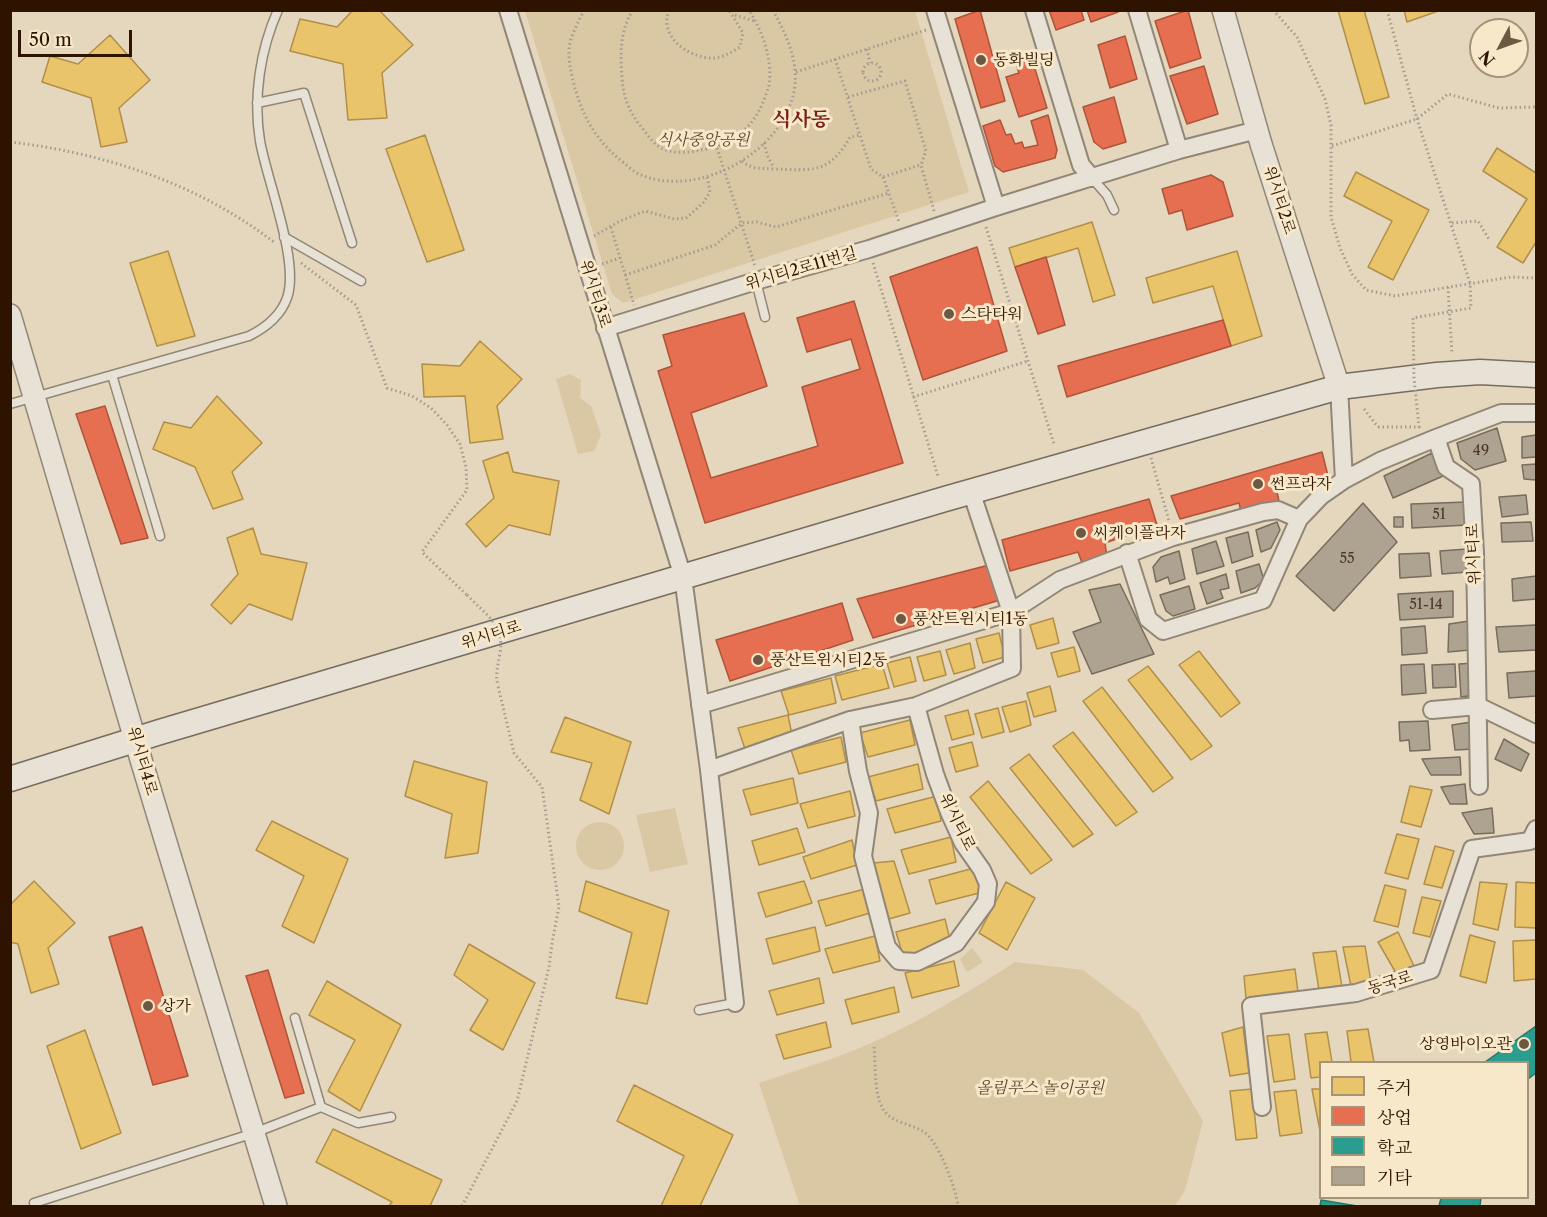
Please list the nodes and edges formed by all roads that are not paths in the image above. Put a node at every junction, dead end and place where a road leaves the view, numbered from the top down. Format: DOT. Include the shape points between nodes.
graph roads {
  1 [pos="278,10"];
  2 [pos="508,10"];
  3 [pos="935,10"];
  4 [pos="1035,10"];
  5 [pos="1137,10"];
  6 [pos="1223,10"];
  7 [pos="257,103"];
  8 [pos="1257,130"];
  9 [pos="1179,150"];
  10 [pos="1092,178"];
  11 [pos="996,207"];
  12 [pos="1114,210"];
  13 [pos="284,237"];
  14 [pos="352,243"];
  15 [pos="756,274"];
  16 [pos="361,281"];
  17 [pos="10,315"];
  18 [pos="765,318"];
  19 [pos="605,328"];
  20 [pos="112,375"];
  21 [pos="1536,375"];
  22 [pos="1339,387"];
  23 [pos="36,397"];
  24 [pos="10,404"];
  25 [pos="1536,413"];
  26 [pos="1436,438"];
  27 [pos="1344,480"];
  28 [pos="971,491"];
  29 [pos="1299,519"];
  30 [pos="160,536"];
  31 [pos="1127,553"];
  32 [pos="683,577"];
  33 [pos="1011,612"];
  34 [pos="699,705"];
  35 [pos="916,706"];
  36 [pos="1478,706"];
  37 [pos="1432,710"];
  38 [pos="850,720"];
  39 [pos="1536,734"];
  40 [pos="135,741"];
  41 [pos="709,770"];
  42 [pos="10,779"];
  43 [pos="1479,786"];
  44 [pos="1536,829"];
  45 [pos="735,1003"];
  46 [pos="699,1010"];
  47 [pos="295,1018"];
  48 [pos="321,1107"];
  49 [pos="1262,1107"];
  50 [pos="391,1117"];
  51 [pos="254,1133"];
  52 [pos="36,1206"];
  53 [pos="276,1206"];
  1 -- 7 [label="lane" via="262,63"];
  2 -- 19 [label="street, 위시티3로"];
  3 -- 11 [label="street"];
  4 -- 10 [label="street" via="1081,165"];
  5 -- 9 [label="street"];
  6 -- 8 [label="street, 위시티2로"];
  7 -- 13 [label="lane" via="260,141"];
  7 -- 14 [label="lane" via="304,93"];
  8 -- 9 [label="street, 위시티2로11번길"];
  8 -- 22 [label="street, 위시티2로"];
  9 -- 10 [label="street, 위시티2로11번길"];
  10 -- 11 [label="street, 위시티2로11번길"];
  10 -- 12 [label="lane"];
  11 -- 15 [label="street, 위시티2로11번길" via="869,249"];
  13 -- 16 [label="lane"];
  13 -- 20 [label="lane" via="291,267 288,297 261,330"];
  15 -- 18 [label="lane"];
  15 -- 19 [label="street, 위시티2로11번길"];
  17 -- 23 [label="street, 위시티4로"];
  19 -- 32 [label="street, 위시티3로"];
  20 -- 23 [label="lane"];
  20 -- 30 [label="lane"];
  21 -- 22 [label="main road, 위시티로" via="1480,372"];
  22 -- 27 [label="street"];
  22 -- 28 [label="main road, 위시티로"];
  23 -- 24 [label="lane"];
  23 -- 40 [label="street, 위시티4로"];
  25 -- 26 [label="street" via="1501,413"];
  26 -- 27 [label="street"];
  26 -- 36 [label="street, 위시티로" via="1446,467 1471,484"];
  27 -- 29 [label="street"];
  28 -- 32 [label="main road, 위시티로"];
  28 -- 33 [label="street"];
  29 -- 31 [label="street" via="1278,510 1263,512"];
  29 -- 31 [label="street" via="1263,600 1162,631 1148,619"];
  31 -- 33 [label="street" via="1060,580"];
  32 -- 34 [label="street, 위시티3로"];
  32 -- 40 [label="main road, 위시티로"];
  33 -- 34 [label="street"];
  33 -- 35 [label="street" via="1012,669"];
  34 -- 41 [label="street, 위시티3로"];
  35 -- 38 [label="street"];
  35 -- 38 [label="street, 위시티로" via="949,812 988,885 986,902 956,943 917,962 900,961 887,947 863,856 869,813"];
  36 -- 37 [label="street"];
  36 -- 39 [label="street"];
  36 -- 43 [label="street, 위시티로"];
  38 -- 41 [label="street"];
  40 -- 42 [label="main road, 위시티로"];
  40 -- 51 [label="street, 위시티4로"];
  41 -- 45 [label="street, 위시티3로"];
  44 -- 49 [label="street, 동국로" via="1530,841 1472,849 1431,970 1356,993 1251,1006"];
  45 -- 46 [label="lane"];
  47 -- 48 [label="lane"];
  48 -- 50 [label="lane" via="358,1123"];
  48 -- 51 [label="lane"];
  51 -- 52 [label="lane" via="34,1203"];
  51 -- 53 [label="street, 위시티4로"];
}
